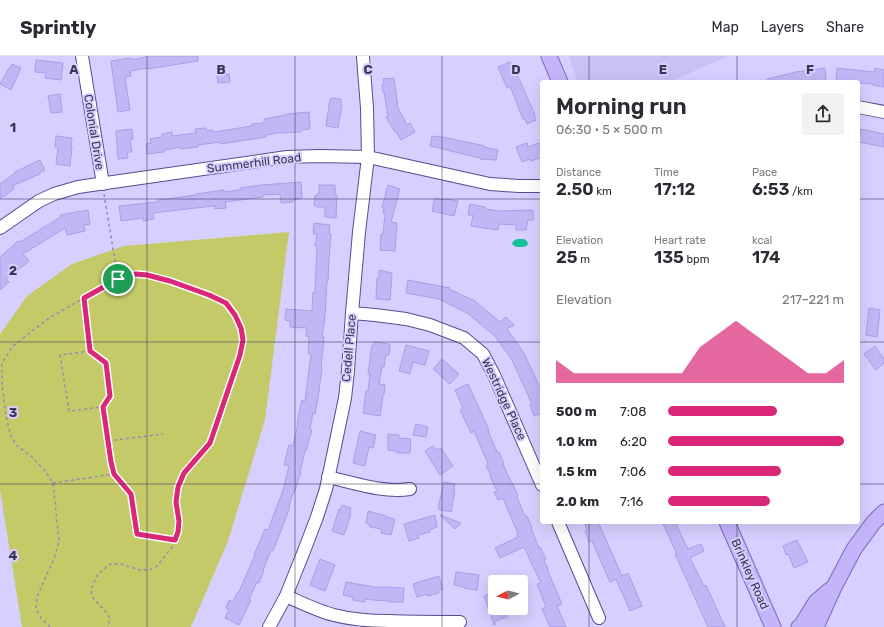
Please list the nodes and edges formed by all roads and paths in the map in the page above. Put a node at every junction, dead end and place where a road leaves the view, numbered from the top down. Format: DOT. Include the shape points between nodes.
graph roads {
  1 [pos="82,56"];
  2 [pos="549,56"];
  3 [pos="362,57"];
  4 [pos="559,80"];
  5 [pos="860,107"];
  6 [pos="884,112"];
  7 [pos="368,157"];
  8 [pos="103,184"];
  9 [pos="540,186"];
  10 [pos="0,228"];
  11 [pos="118,279"];
  12 [pos="84,298"];
  13 [pos="352,313"];
  14 [pos="90,351"];
  15 [pos="103,407"];
  16 [pos="163,434"];
  17 [pos="108,441"];
  18 [pos="114,474"];
  19 [pos="328,477"];
  20 [pos="540,480"];
  21 [pos="53,483"];
  22 [pos="410,489"];
  23 [pos="884,512"];
  24 [pos="559,524"];
  25 [pos="728,524"];
  26 [pos="175,540"];
  27 [pos="834,587"];
  28 [pos="286,596"];
  29 [pos="599,618"];
  30 [pos="460,622"];
  31 [pos="771,622"];
  32 [pos="50,627"];
  33 [pos="108,627"];
  34 [pos="269,627"];
  35 [pos="782,627"];
  36 [pos="800,627"];
  37 [pos="816,627"];
  38 [pos="824,627"];
  1 -- 8 [label="street, Colonial Drive"];
  2 -- 4 [label="main road"];
  3 -- 7 [label="street, Cedell Place"];
  5 -- 6 [label="street"];
  7 -- 8 [label="street, Summerhill Road" via="287,157"];
  7 -- 9 [label="street, Summerhill Road" via="490,184"];
  7 -- 13 [label="street, Cedell Place"];
  8 -- 10 [label="street, Summerhill Road" via="78,187 54,194 39,201"];
  8 -- 11 [label="path"];
  11 -- 12 [label="path"];
  11 -- 26 [label="path" via="136,274 147,275 209,295 226,303 241,328 243,340 240,355 210,443 184,473 178,487 176,502 179,521"];
  12 -- 14 [label="path"];
  12 -- 21 [label="path" via="28,333 13,346 2,363 2,384 10,433 15,444 32,457"];
  13 -- 19 [label="street, Cedell Place" via="348,371"];
  13 -- 20 [label="street, Westridge Place" via="406,319 430,325 464,338 483,354"];
  14 -- 15 [label="path" via="106,363 110,396"];
  14 -- 15 [label="path" via="60,355 69,411"];
  15 -- 17 [label="path"];
  16 -- 17 [label="path"];
  17 -- 18 [label="path"];
  18 -- 21 [label="path"];
  18 -- 26 [label="path" via="131,494 137,534"];
  19 -- 22 [label="street" via="382,489"];
  19 -- 28 [label="street, Cedell Place" via="317,517"];
  21 -- 32 [label="path" via="59,541 37,597 36,609 40,618"];
  23 -- 27 [label="main road" via="854,549"];
  24 -- 29 [label="street"];
  25 -- 31 [label="main road, Brinkley Road"];
  26 -- 33 [label="path" via="157,566 149,570 110,564 98,574 91,591 93,598 110,619"];
  27 -- 36 [label="main road" via="816,602"];
  27 -- 37 [label="main road"];
  27 -- 38 [label="main road"];
  28 -- 30 [label="street" via="334,615 367,621"];
  28 -- 34 [label="street, Cedell Place"];
  31 -- 35 [label="main road"];
}
